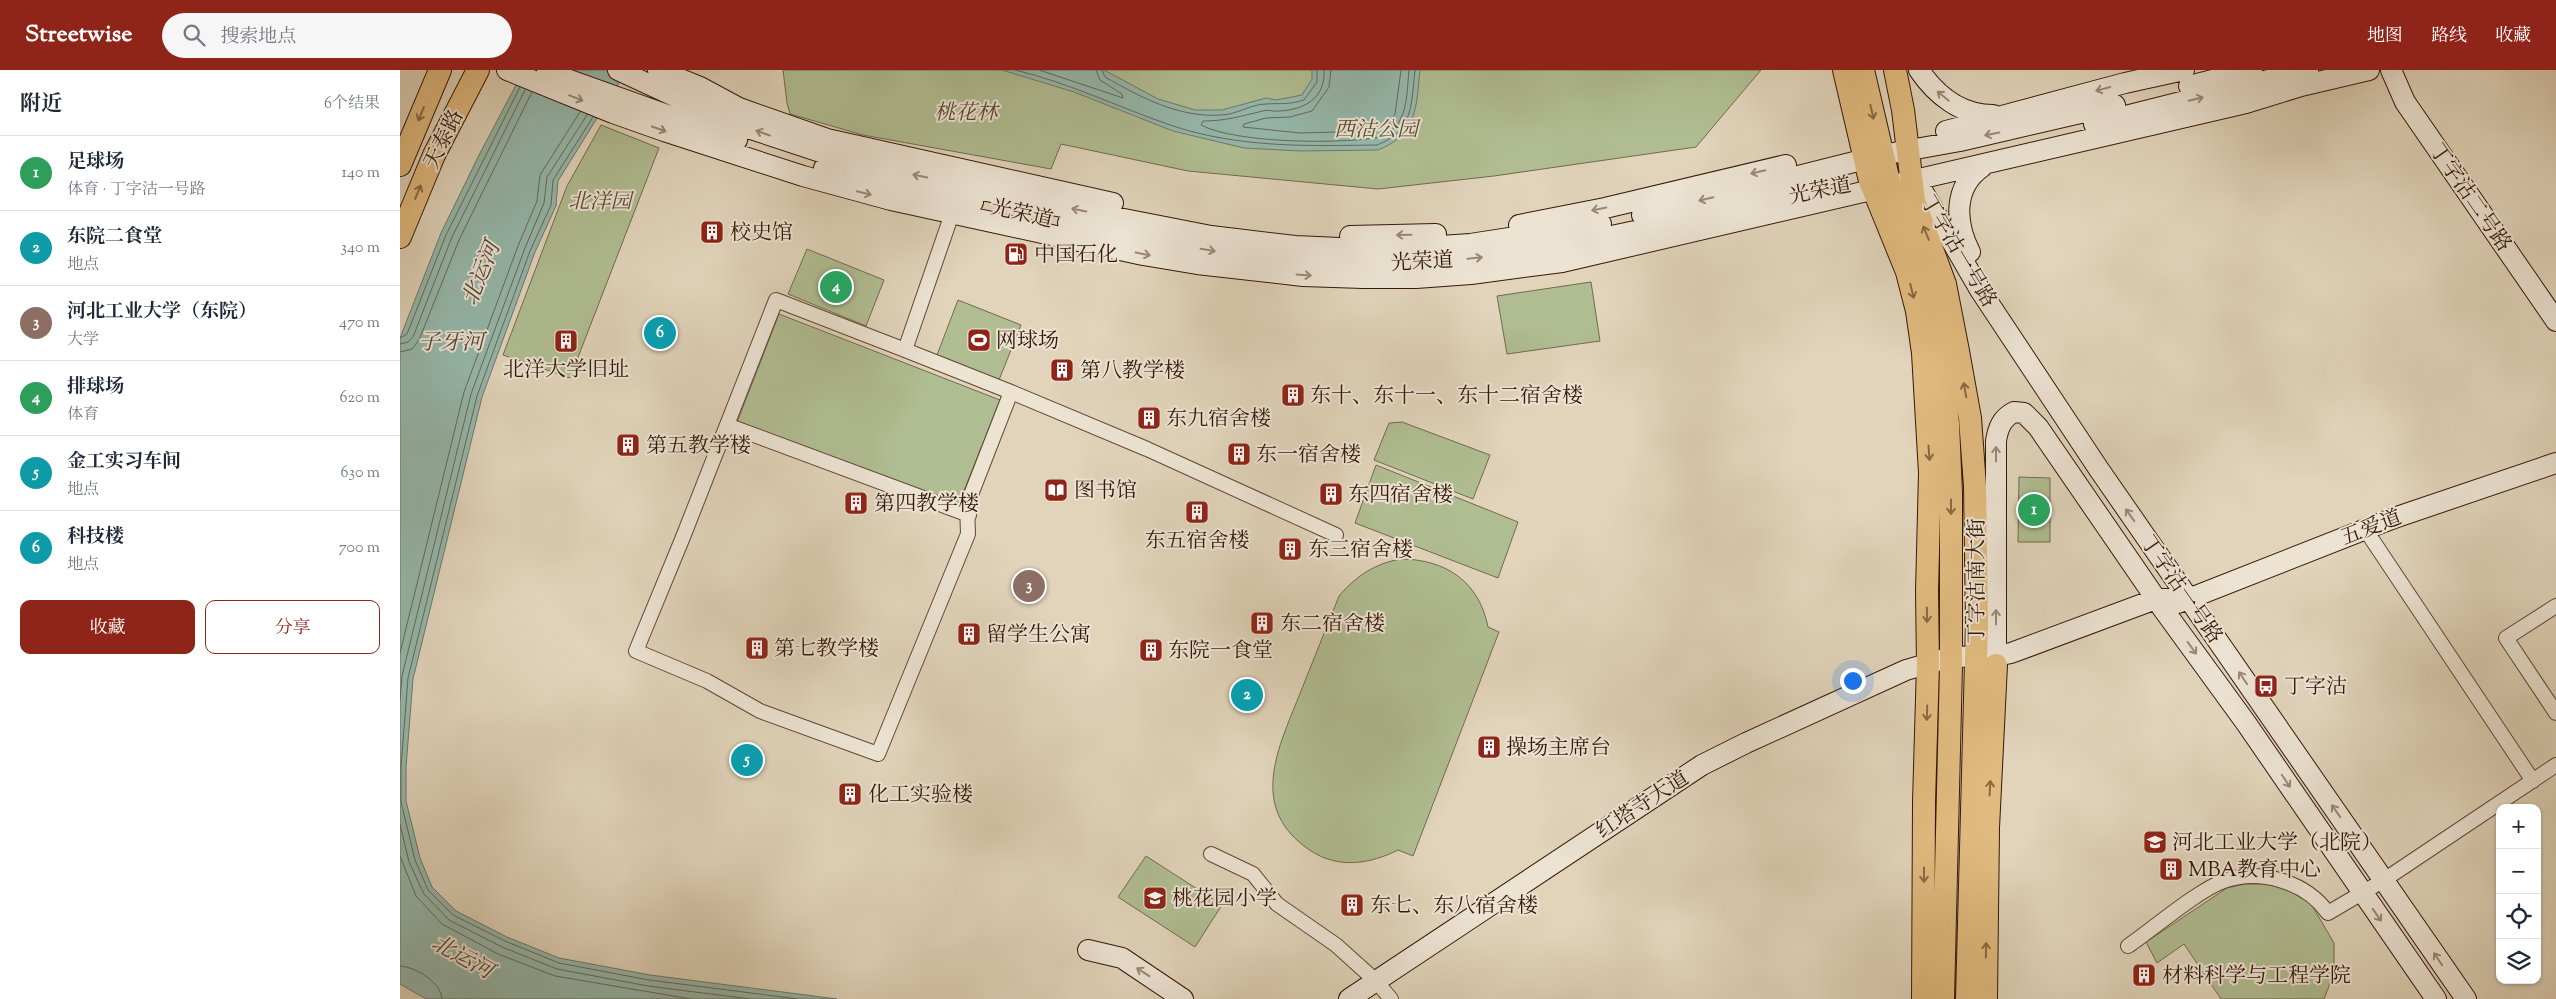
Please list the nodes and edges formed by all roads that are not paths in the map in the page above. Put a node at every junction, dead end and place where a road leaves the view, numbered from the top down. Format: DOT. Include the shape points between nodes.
graph roads {
  1 [pos="440,70"];
  2 [pos="478,70"];
  3 [pos="541,70"];
  4 [pos="658,70"];
  5 [pos="680,70"];
  6 [pos="1844,70"];
  7 [pos="1863,70"];
  8 [pos="1895,70"];
  9 [pos="1911,70"];
  10 [pos="1919,70"];
  11 [pos="2184,70"];
  12 [pos="2252,70"];
  13 [pos="2308,70"];
  14 [pos="2369,70"];
  15 [pos="2392,70"];
  16 [pos="511,72"];
  17 [pos="624,72"];
  18 [pos="700,87"];
  19 [pos="616,106"];
  20 [pos="1903,110"];
  21 [pos="2005,115"];
  22 [pos="400,165"];
  23 [pos="1911,165"];
  24 [pos="1984,166"];
  25 [pos="1876,168"];
  26 [pos="959,191"];
  27 [pos="400,237"];
  28 [pos="1996,314"];
  29 [pos="2556,321"];
  30 [pos="905,350"];
  31 [pos="1011,392"];
  32 [pos="728,424"];
  33 [pos="2556,463"];
  34 [pos="970,515"];
  35 [pos="2364,529"];
  36 [pos="1336,535"];
  37 [pos="2188,598"];
  38 [pos="2159,604"];
  39 [pos="2556,606"];
  40 [pos="1951,661"];
  41 [pos="1986,661"];
  42 [pos="1928,664"];
  43 [pos="2556,713"];
  44 [pos="2556,765"];
  45 [pos="2533,780"];
  46 [pos="1988,828"];
  47 [pos="1211,854"];
  48 [pos="2384,880"];
  49 [pos="1968,892"];
  50 [pos="2362,893"];
  51 [pos="2128,946"];
  52 [pos="1088,950"];
  53 [pos="1376,981"];
  54 [pos="1183,999"];
  55 [pos="1350,999"];
  56 [pos="1391,999"];
  57 [pos="1923,999"];
  58 [pos="1943,999"];
  59 [pos="1967,999"];
  60 [pos="1986,999"];
  61 [pos="2436,999"];
  62 [pos="2466,999"];
  1 -- 22 [label="main road, 天泰路, one-way"];
  27 -- 2 [label="main road, 天泰路, one-way" via="434,154"];
  3 -- 19 [label="main road, 光荣道"];
  4 -- 18 [label="main road"];
  5 -- 18 [label="main road"];
  6 -- 25 [label="main road"];
  7 -- 25 [label="main road, one-way"];
  8 -- 20 [label="main road, 丁字沽南大街"];
  9 -- 20 [label="main road"];
  21 -- 10 [label="main road, one-way" via="1984,115 1954,105"];
  11 -- 21 [label="main road, one-way"];
  12 -- 23 [label="main road, one-way" via="2040,124"];
  23 -- 13 [label="main road, one-way"];
  14 -- 24 [label="main road"];
  15 -- 29 [label="main road, 丁字沽二号路" via="2405,102"];
  16 -- 19 [label="main road, one-way"];
  26 -- 17 [label="main road, 光荣道, one-way" via="790,143 702,109"];
  18 -- 26 [label="main road" via="739,108"];
  19 -- 26 [label="main road, 光荣道, one-way" via="815,166"];
  20 -- 23 [label="main road, 丁字沽南大街"];
  21 -- 23 [label="main road"];
  23 -- 24 [label="main road"];
  23 -- 25 [label="main road"];
  23 -- 25 [label="main road"];
  23 -- 28 [label="main road, 丁字沽一号路"];
  41 -- 23 [label="main road, 丁字沽南大街, one-way" via="1970,418 1945,284 1917,212"];
  24 -- 28 [label="main road" via="1965,184 1960,217 1965,242"];
  25 -- 26 [label="main road, one-way" via="1606,208 1498,229 1354,236 1241,228"];
  25 -- 26 [label="main road, 光荣道" via="1572,244 1457,260 1384,264 1213,251 1139,238"];
  25 -- 40 [label="main road, 丁字沽南大街, one-way" via="1923,268 1939,344 1950,473"];
  25 -- 42 [label="main road, one-way" via="1917,311 1923,353 1930,473"];
  26 -- 30 [label="street"];
  37 -- 28 [label="main road, 丁字沽一号路, one-way"];
  30 -- 31 [label="street"];
  30 -- 32 [label="street" via="776,300"];
  31 -- 34 [label="street" via="968,505"];
  31 -- 36 [label="street" via="1147,449"];
  32 -- 34 [label="street"];
  32 -- 34 [label="street" via="636,651 707,681 768,714 878,754 968,534"];
  33 -- 35 [label="main road, 五爱道"];
  35 -- 37 [label="main road, 五爱道"];
  35 -- 45 [label="street"];
  37 -- 38 [label="main road, 五爱道"];
  48 -- 37 [label="main road, 丁字沽一号路, one-way"];
  38 -- 41 [label="main road, 五爱道" via="2030,657"];
  41 -- 38 [label="main road, 丁字沽一号路, one-way" via="1997,430 2014,412 2024,413 2038,427"];
  38 -- 50 [label="main road, 丁字沽一号路, one-way" via="2246,723"];
  39 -- 43 [label="street" via="2506,638"];
  40 -- 41 [label="main road, 红塔寺大道"];
  40 -- 42 [label="main road, 红塔寺大道"];
  40 -- 58 [label="main road, 丁字沽南大街"];
  46 -- 41 [label="main road, one-way"];
  41 -- 49 [label="main road, 丁字沽南大街"];
  42 -- 53 [label="main road, 红塔寺大道" via="1906,670 1702,765"];
  42 -- 57 [label="main road, one-way"];
  44 -- 45 [label="street"];
  45 -- 48 [label="street"];
  46 -- 49 [label="main road"];
  60 -- 46 [label="main road, one-way"];
  47 -- 53 [label="street" via="1253,874 1277,904 1336,945"];
  48 -- 50 [label="street"];
  62 -- 48 [label="main road, 丁字沽一号路, one-way"];
  49 -- 59 [label="main road, 丁字沽南大街"];
  50 -- 51 [label="street" via="2328,913 2314,896 2291,883 2250,876 2224,881"];
  50 -- 61 [label="main road, 丁字沽一号路, one-way"];
  54 -- 52 [label="main road, one-way" via="1122,958"];
  53 -- 55 [label="main road, 红塔寺大道"];
  53 -- 56 [label="street"];
}
